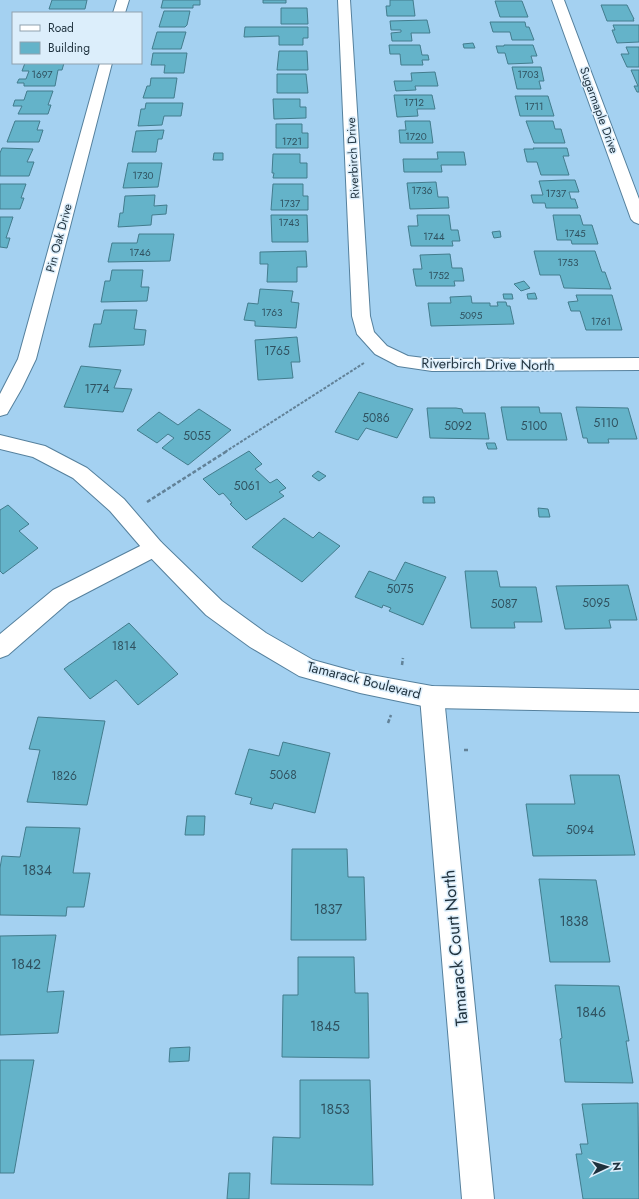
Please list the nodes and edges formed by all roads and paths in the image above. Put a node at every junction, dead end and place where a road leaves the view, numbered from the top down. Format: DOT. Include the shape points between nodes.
graph roads {
  1 [pos="123,0"];
  2 [pos="344,0"];
  3 [pos="558,0"];
  4 [pos="120,12"];
  5 [pos="106,64"];
  6 [pos="639,219"];
  7 [pos="361,316"];
  8 [pos="365,362"];
  9 [pos="639,364"];
  10 [pos="0,409"];
  11 [pos="0,442"];
  12 [pos="145,503"];
  13 [pos="154,548"];
  14 [pos="0,648"];
  15 [pos="432,697"];
  16 [pos="639,701"];
  17 [pos="478,1199"];
  1 -- 4 [label="street"];
  2 -- 7 [label="street, Riverbirch Drive"];
  3 -- 6 [label="street, Sugarmaple Drive"];
  5 -- 10 [label="street, Pin Oak Drive" via="27,359"];
  7 -- 9 [label="street, Riverbirch Drive North" via="366,334 381,350 404,362 432,365"];
  8 -- 12 [label="path"];
  11 -- 13 [label="street, Tamarack Boulevard" via="38,451 80,473 117,505"];
  13 -- 14 [label="street" via="61,596"];
  13 -- 15 [label="street, Tamarack Boulevard" via="214,608 258,640 307,669 360,683"];
  15 -- 16 [label="street, Tamarack Boulevard"];
  15 -- 17 [label="street, Tamarack Court North"];
}
